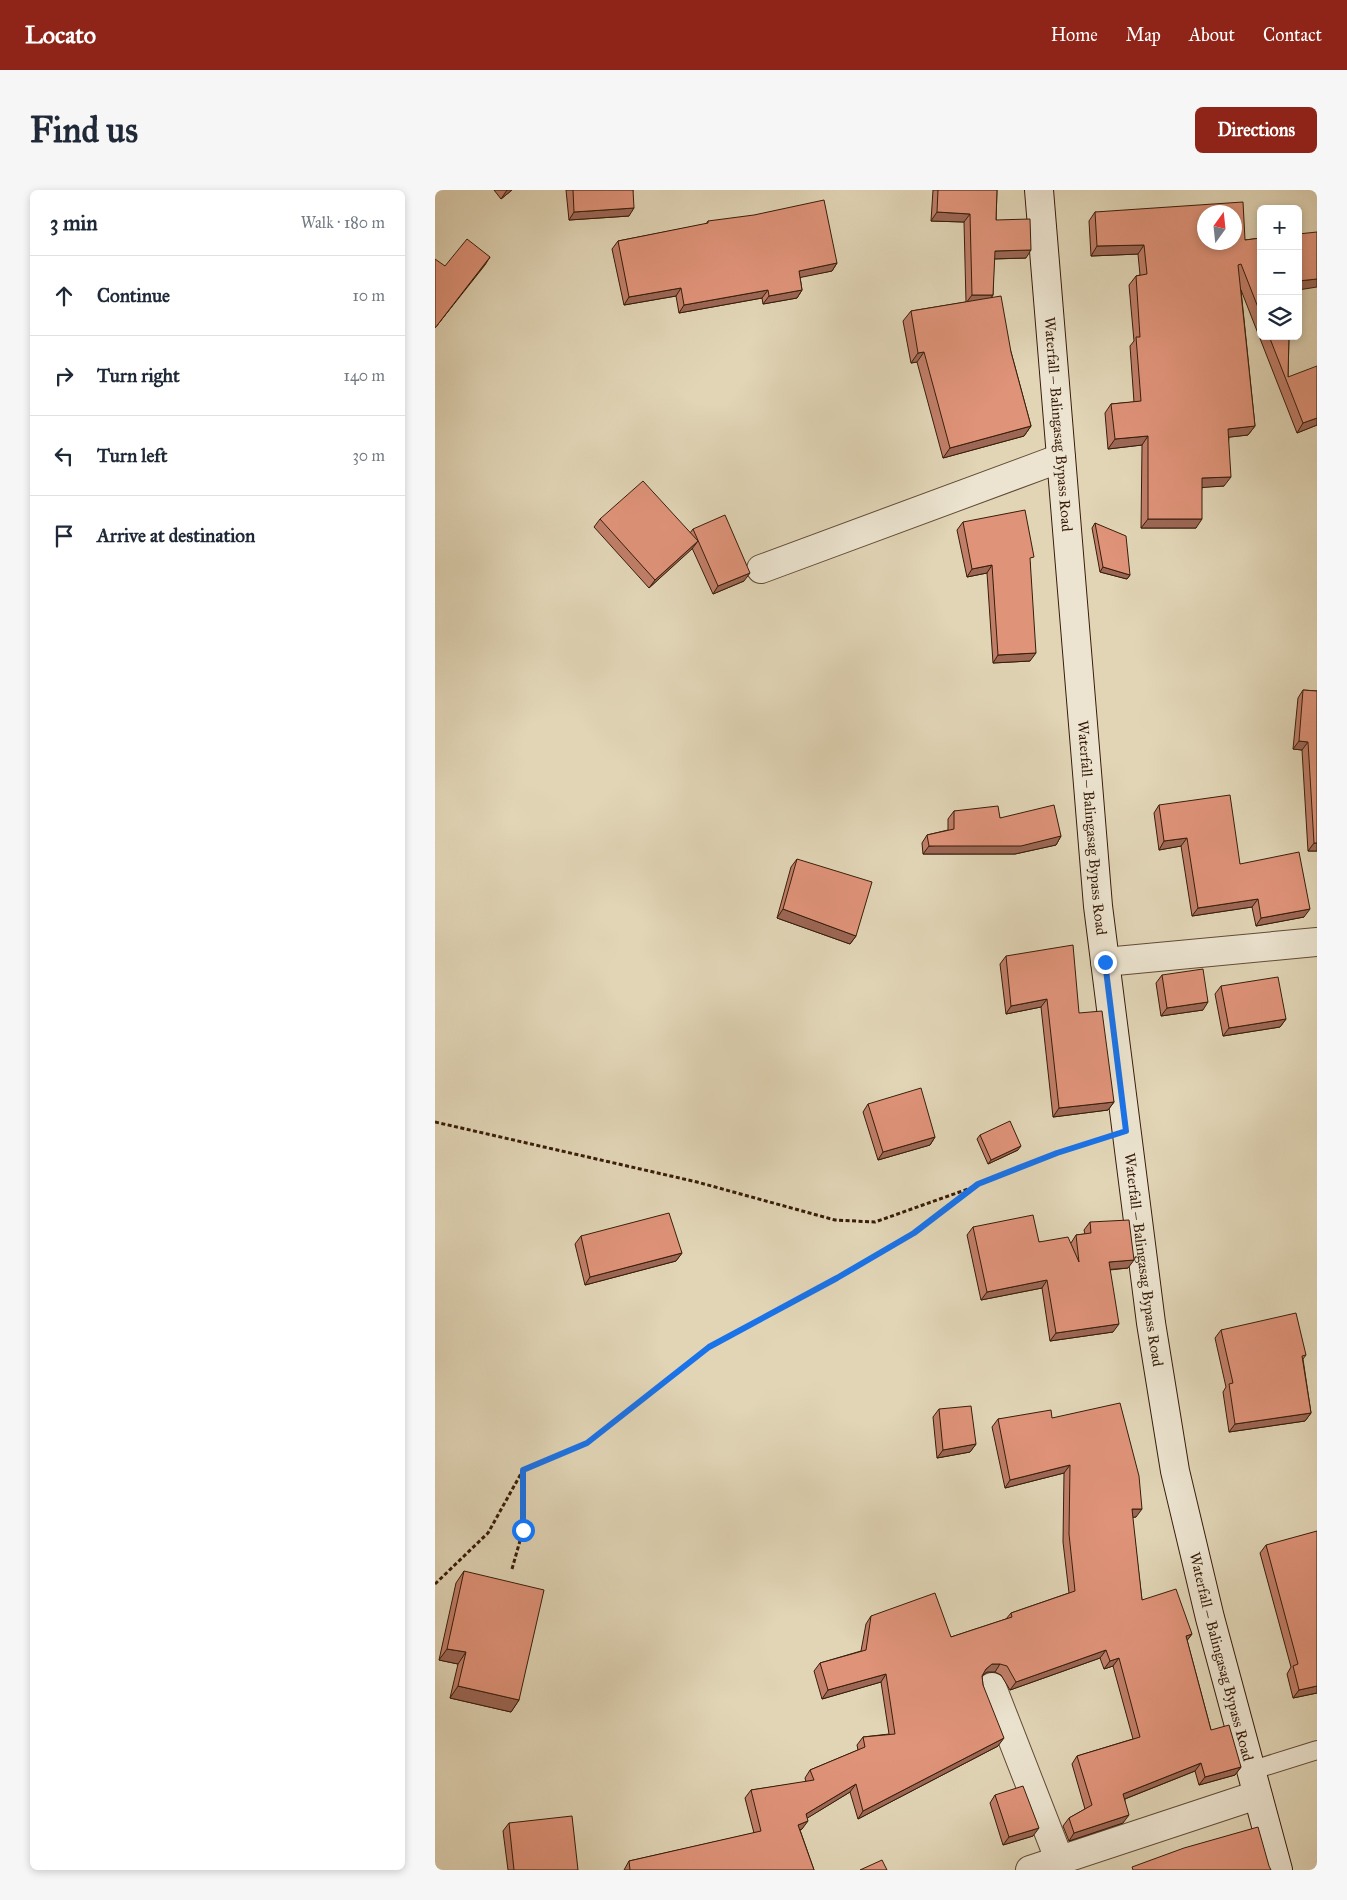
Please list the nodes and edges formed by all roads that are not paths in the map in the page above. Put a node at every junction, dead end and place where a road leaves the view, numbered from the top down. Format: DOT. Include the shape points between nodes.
graph roads {
  1 [pos="1039,190"];
  2 [pos="1061,458"];
  3 [pos="761,569"];
  4 [pos="1317,942"];
  5 [pos="1105,962"];
  6 [pos="992,1687"];
  7 [pos="1317,1750"];
  8 [pos="1254,1783"];
  9 [pos="1059,1859"];
  10 [pos="1030,1870"];
  11 [pos="1278,1870"];
  1 -- 2 [label="main road, Waterfall ‒ Balingasag Bypass Road"];
  2 -- 3 [label="main road"];
  2 -- 5 [label="main road, Waterfall ‒ Balingasag Bypass Road" via="1097,906"];
  4 -- 5 [label="main road"];
  5 -- 8 [label="main road, Waterfall ‒ Balingasag Bypass Road" via="1151,1323 1175,1470"];
  6 -- 9 [label="main road"];
  7 -- 8 [label="lane"];
  8 -- 9 [label="main road"];
  8 -- 11 [label="main road, Waterfall ‒ Balingasag Bypass Road"];
  9 -- 10 [label="main road"];
}
